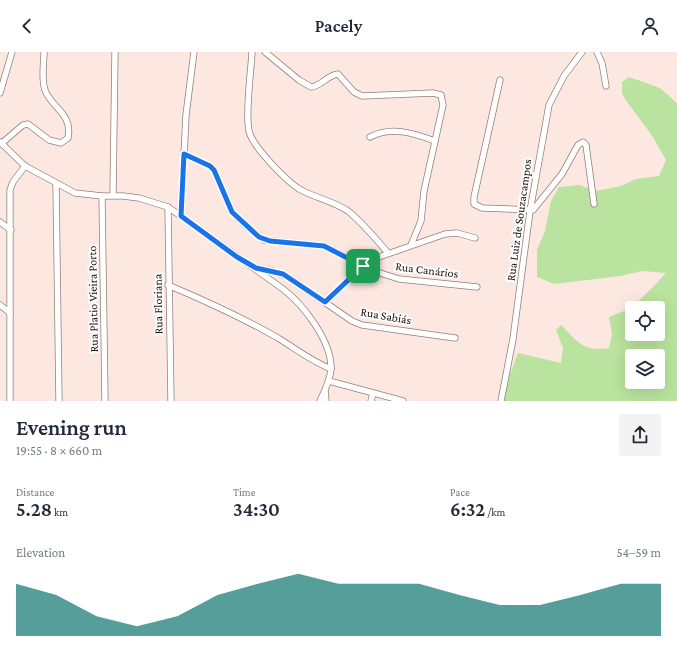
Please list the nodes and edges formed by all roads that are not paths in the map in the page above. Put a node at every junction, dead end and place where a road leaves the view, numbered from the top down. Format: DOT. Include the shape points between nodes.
graph roads {
  1 [pos="12,52"];
  2 [pos="44,52"];
  3 [pos="115,52"];
  4 [pos="194,52"];
  5 [pos="252,52"];
  6 [pos="265,52"];
  7 [pos="582,52"];
  8 [pos="597,52"];
  9 [pos="500,80"];
  10 [pos="606,86"];
  11 [pos="0,93"];
  12 [pos="370,137"];
  13 [pos="435,141"];
  14 [pos="1,142"];
  15 [pos="184,154"];
  16 [pos="26,166"];
  17 [pos="56,184"];
  18 [pos="102,196"];
  19 [pos="113,196"];
  20 [pos="594,204"];
  21 [pos="168,207"];
  22 [pos="530,211"];
  23 [pos="181,216"];
  24 [pos="0,222"];
  25 [pos="11,230"];
  26 [pos="475,238"];
  27 [pos="411,245"];
  28 [pos="388,253"];
  29 [pos="363,266"];
  30 [pos="256,268"];
  31 [pos="168,285"];
  32 [pos="477,287"];
  33 [pos="325,302"];
  34 [pos="0,305"];
  35 [pos="10,312"];
  36 [pos="455,338"];
  37 [pos="331,369"];
  38 [pos="329,381"];
  39 [pos="325,390"];
  40 [pos="374,393"];
  41 [pos="10,401"];
  42 [pos="59,401"];
  43 [pos="105,401"];
  44 [pos="171,401"];
  45 [pos="320,401"];
  46 [pos="326,401"];
  47 [pos="371,401"];
  48 [pos="403,401"];
  49 [pos="501,401"];
  1 -- 11 [label="street"];
  2 -- 14 [label="street" via="44,88 67,120 70,132 68,138 61,143 49,140 28,124"];
  3 -- 19 [label="street"];
  4 -- 15 [label="street" via="187,100"];
  5 -- 28 [label="street" via="248,124 252,139 283,176 301,190 347,211"];
  6 -- 13 [label="street" via="311,87 338,74 354,92 362,96 440,94 443,105"];
  7 -- 22 [label="street, Rua Luiz de Souzacampos" via="564,76 549,105"];
  8 -- 10 [label="street" via="602,63"];
  9 -- 22 [label="street" via="473,200 474,204 482,208"];
  12 -- 13 [label="street" via="393,130"];
  13 -- 27 [label="street" via="424,191 421,221"];
  14 -- 16 [label="street"];
  15 -- 23 [label="street"];
  15 -- 29 [label="street, Rua Canários" via="214,170 232,212 264,240 324,246"];
  16 -- 17 [label="street"];
  16 -- 25 [label="street" via="10,190"];
  17 -- 18 [label="street" via="75,193"];
  17 -- 42 [label="street"];
  18 -- 19 [label="street"];
  18 -- 43 [label="street, Rua Platio Vieira Porto"];
  19 -- 21 [label="street" via="139,198"];
  20 -- 22 [label="street" via="586,145 583,142 578,145 562,174 540,203"];
  21 -- 23 [label="street"];
  21 -- 31 [label="street, Rua Floriana"];
  22 -- 49 [label="street, Rua Luiz de Souzacampos" via="513,339"];
  23 -- 30 [label="street"];
  24 -- 25 [label="street"];
  25 -- 35 [label="street"];
  26 -- 27 [label="street" via="451,233"];
  27 -- 28 [label="street"];
  28 -- 29 [label="street"];
  29 -- 32 [label="street, Rua Canários" via="382,275 400,279"];
  29 -- 33 [label="street"];
  30 -- 33 [label="street, Rua Sabiás" via="283,274"];
  30 -- 37 [label="street" via="291,294 300,305 326,344"];
  31 -- 37 [label="street" via="279,339 306,357"];
  31 -- 44 [label="street, Rua Floriana"];
  33 -- 36 [label="street, Rua Sabiás" via="362,325"];
  34 -- 35 [label="street"];
  35 -- 41 [label="street"];
  37 -- 38 [label="street"];
  38 -- 39 [label="street"];
  38 -- 40 [label="street"];
  39 -- 45 [label="street"];
  39 -- 46 [label="street"];
  40 -- 47 [label="street"];
  40 -- 48 [label="street"];
}
